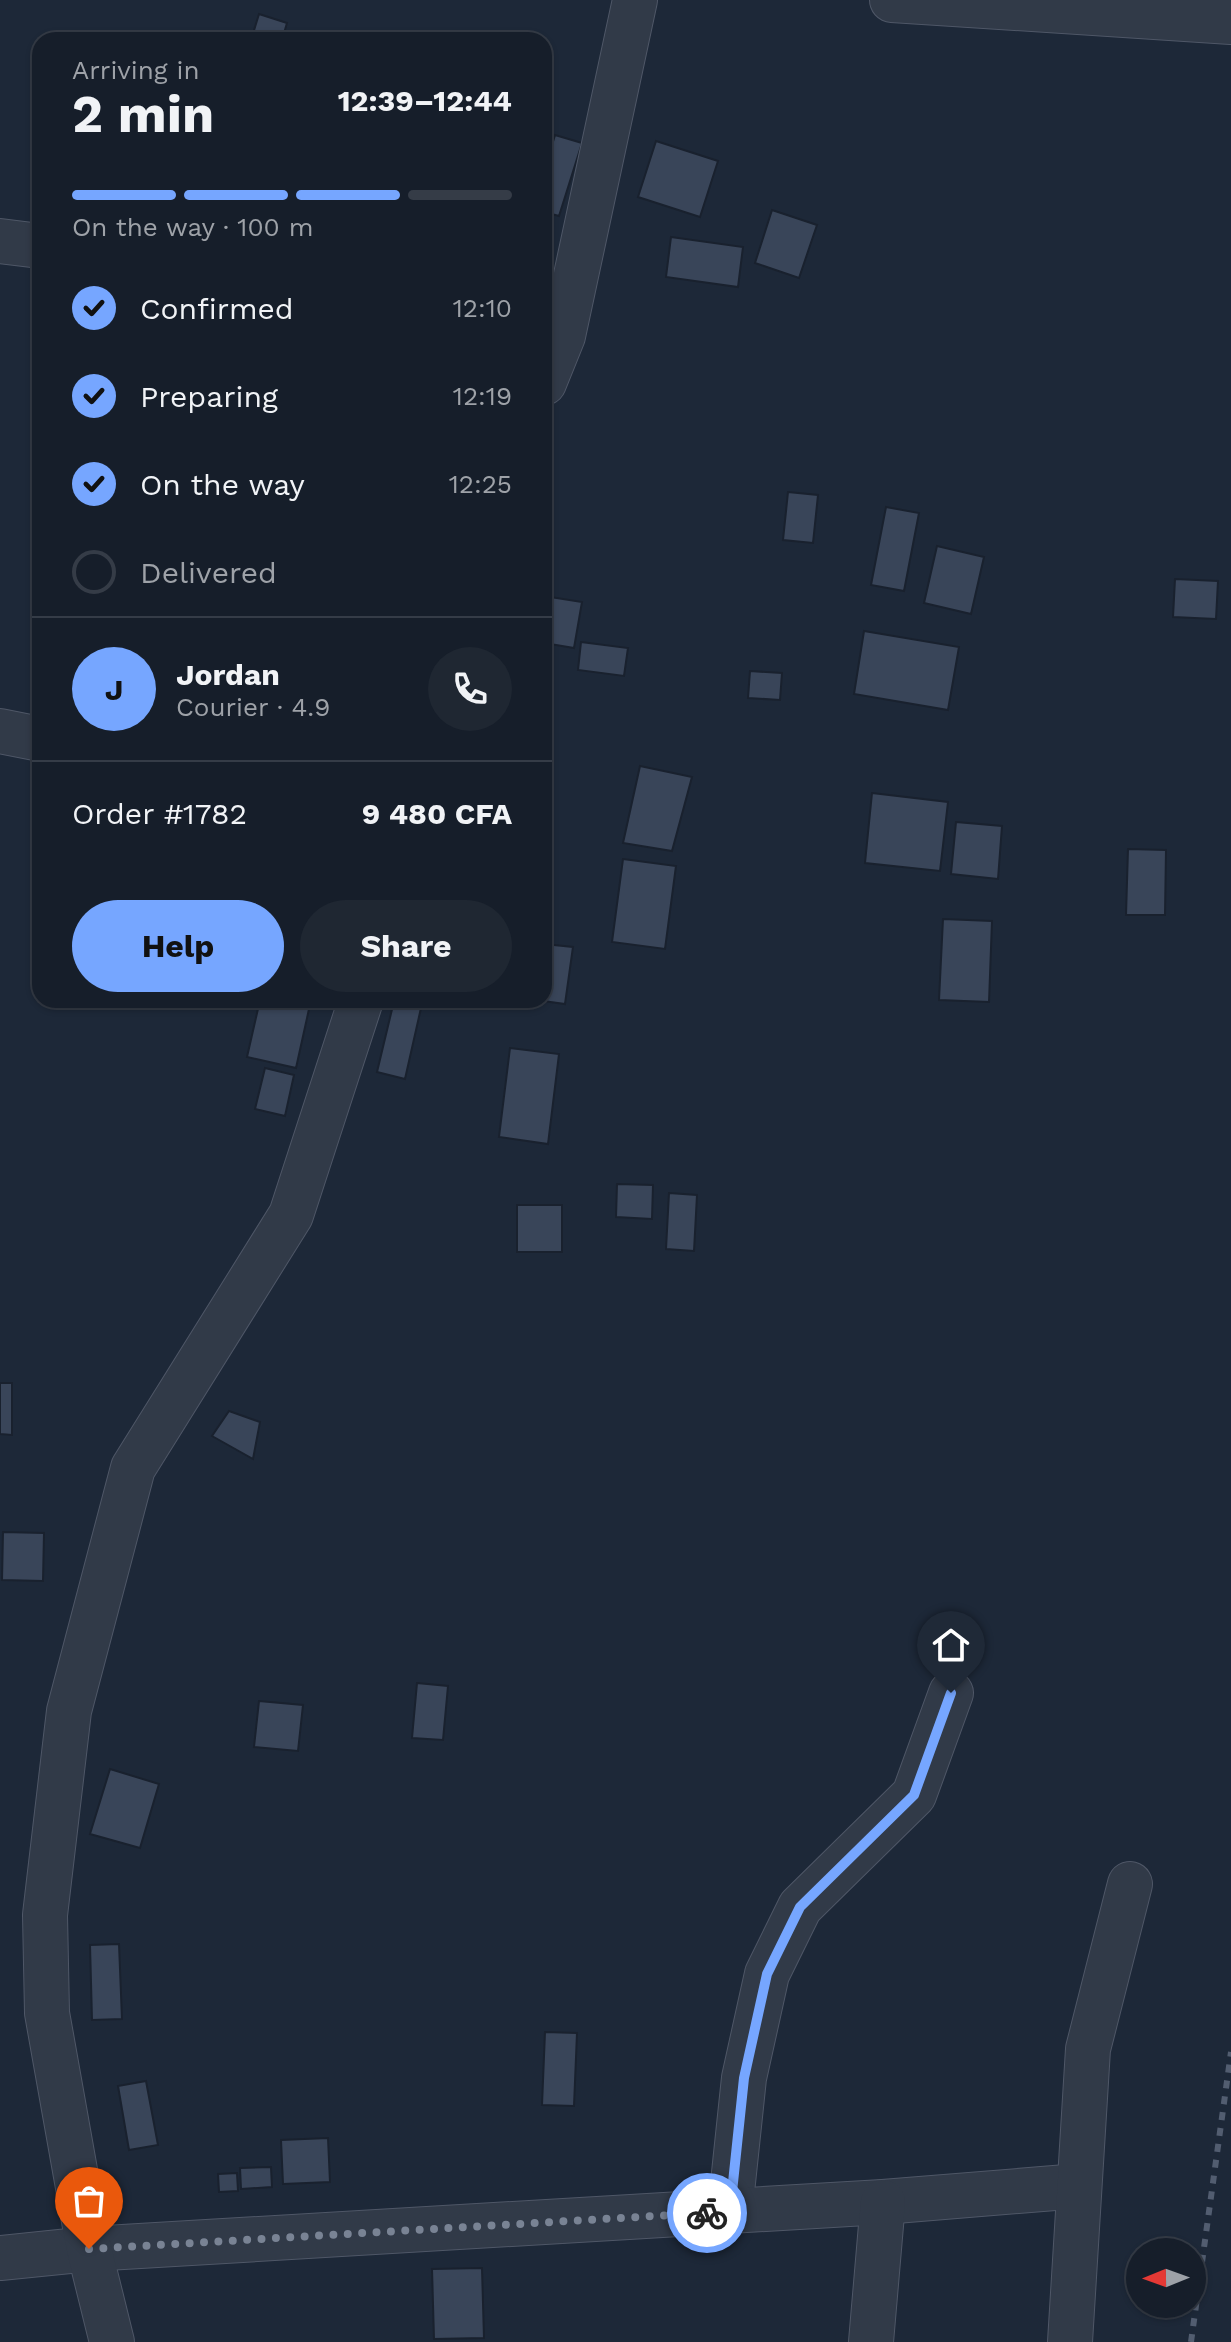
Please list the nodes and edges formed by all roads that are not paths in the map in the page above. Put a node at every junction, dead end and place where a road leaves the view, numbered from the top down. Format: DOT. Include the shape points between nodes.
graph roads {
  1 [pos="635,0"];
  2 [pos="892,0"];
  3 [pos="1231,22"];
  4 [pos="0,241"];
  5 [pos="32,245"];
  6 [pos="553,331"];
  7 [pos="0,731"];
  8 [pos="32,737"];
  9 [pos="358,1008"];
  10 [pos="951,1693"];
  11 [pos="1130,1884"];
  12 [pos="1079,2186"];
  13 [pos="883,2202"];
  14 [pos="730,2211"];
  15 [pos="89,2249"];
  16 [pos="0,2258"];
  17 [pos="112,2342"];
  18 [pos="871,2342"];
  19 [pos="1070,2342"];
  1 -- 6 [label="street"];
  2 -- 3 [label="street"];
  4 -- 5 [label="street"];
  7 -- 8 [label="street"];
  9 -- 15 [label="street" via="291,1215 133,1468 69,1711 45,1915 47,2013"];
  10 -- 14 [label="street" via="914,1795 800,1907 767,1974 744,2078"];
  11 -- 12 [label="street" via="1088,2049"];
  12 -- 13 [label="street"];
  12 -- 19 [label="street"];
  13 -- 14 [label="street"];
  13 -- 18 [label="street"];
  14 -- 15 [label="street"];
  15 -- 16 [label="street"];
  15 -- 17 [label="street"];
}
